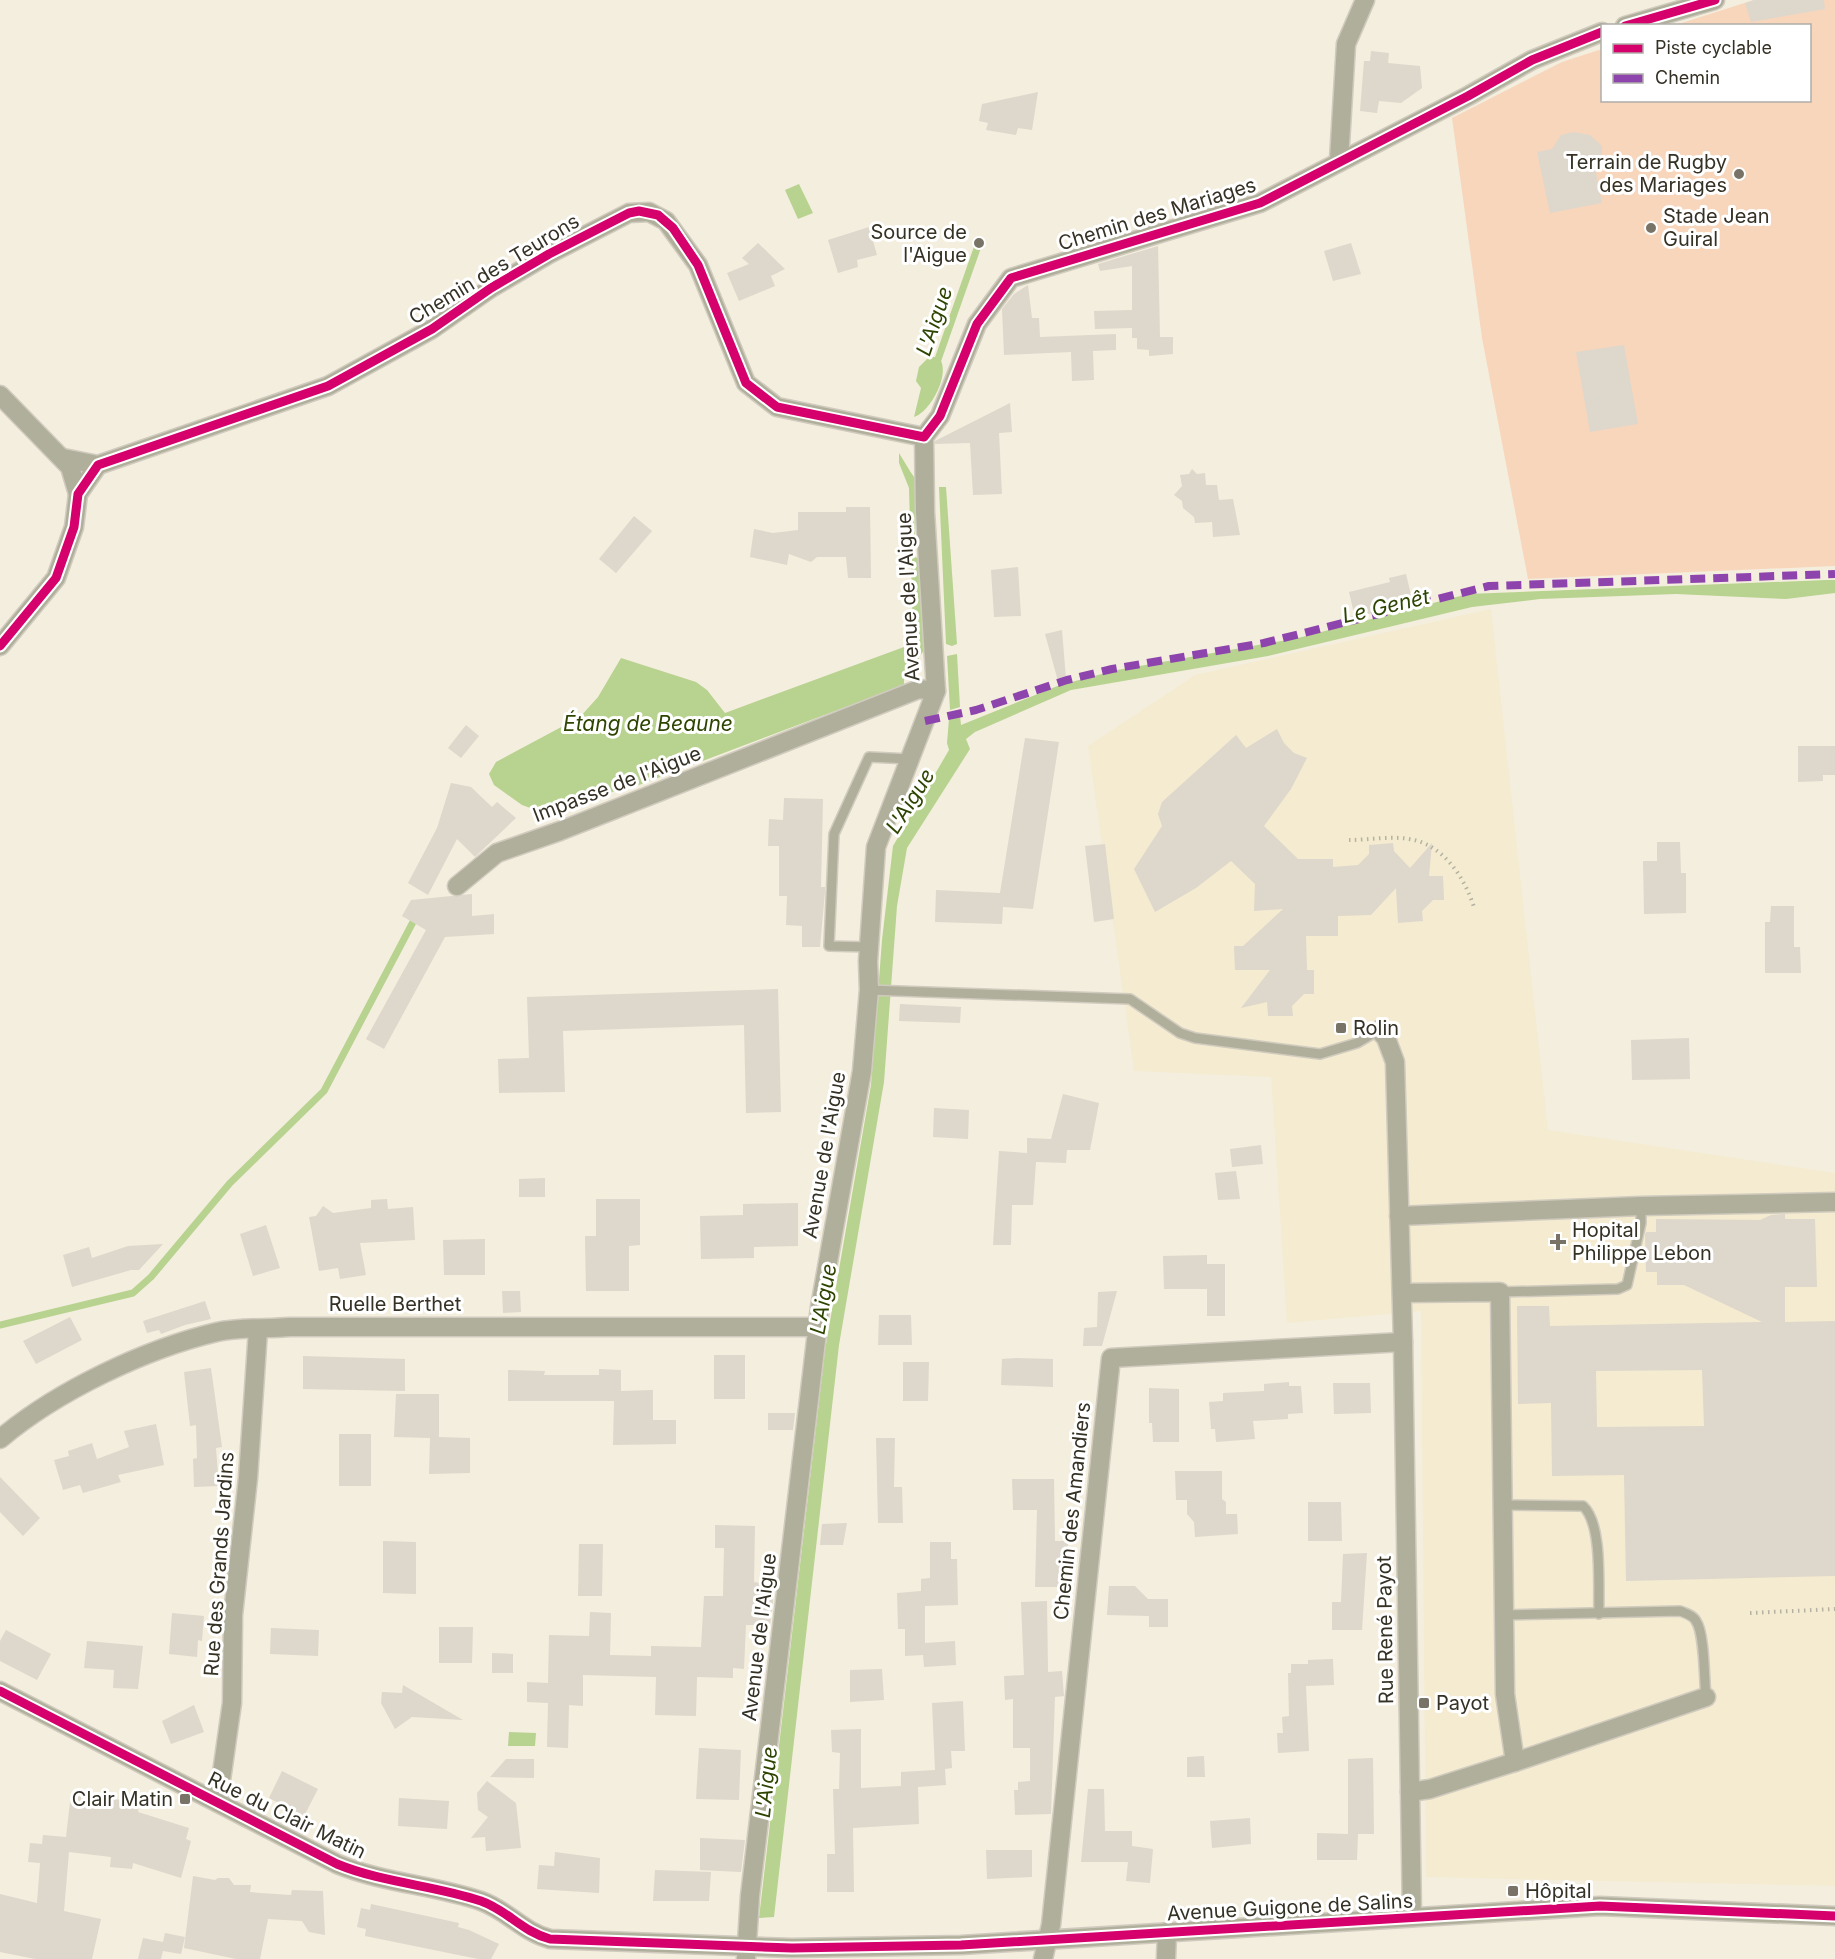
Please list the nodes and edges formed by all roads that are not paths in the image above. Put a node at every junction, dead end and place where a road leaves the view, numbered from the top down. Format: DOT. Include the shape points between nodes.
graph roads {
  1 [pos="1365,0"];
  2 [pos="1715,0"];
  3 [pos="1632,24"];
  4 [pos="1601,32"];
  5 [pos="1339,160"];
  6 [pos="0,395"];
  7 [pos="924,437"];
  8 [pos="63,458"];
  9 [pos="98,465"];
  10 [pos="78,494"];
  11 [pos="0,646"];
  12 [pos="936,691"];
  13 [pos="910,759"];
  14 [pos="457,886"];
  15 [pos="869,947"];
  16 [pos="869,990"];
  17 [pos="1379,1030"];
  18 [pos="1835,1202"];
  19 [pos="1641,1206"];
  20 [pos="1399,1216"];
  21 [pos="1500,1292"];
  22 [pos="1402,1293"];
  23 [pos="818,1327"];
  24 [pos="258,1330"];
  25 [pos="1403,1342"];
  26 [pos="0,1439"];
  27 [pos="1503,1505"];
  28 [pos="1599,1614"];
  29 [pos="1504,1615"];
  30 [pos="0,1691"];
  31 [pos="1706,1697"];
  32 [pos="1515,1762"];
  33 [pos="1410,1791"];
  34 [pos="218,1802"];
  35 [pos="1835,1916"];
  36 [pos="1412,1917"];
  37 [pos="1167,1932"];
  38 [pos="1049,1939"];
  39 [pos="750,1950"];
  40 [pos="1043,1959"];
  41 [pos="1166,1959"];
  1 -- 5 [label="street" via="1346,44"];
  2 -- 3 [label="street"];
  4 -- 5 [label="street, Chemin des Mariages" via="1532,60"];
  5 -- 7 [label="street, Chemin des Mariages" via="1260,203 1011,278 977,324 940,416"];
  6 -- 8 [label="street"];
  7 -- 9 [label="street, Chemin des Teurons" via="777,407 746,383 690,251 666,220 639,211 567,244 491,288 432,329 328,386"];
  7 -- 12 [label="street, Avenue de l'Aigue"];
  8 -- 9 [label="street"];
  8 -- 10 [label="street" via="75,477"];
  9 -- 10 [label="street"];
  10 -- 11 [label="street" via="74,527 56,578"];
  12 -- 13 [label="street, Avenue de l'Aigue"];
  12 -- 14 [label="street, Impasse de l'Aigue" via="920,689 497,853"];
  13 -- 15 [label="street, Avenue de l'Aigue" via="876,847"];
  13 -- 15 [label="lane" via="869,757 834,834 829,946"];
  15 -- 16 [label="street, Avenue de l'Aigue"];
  16 -- 17 [label="lane" via="1130,999 1180,1033 1195,1038 1320,1054 1357,1043"];
  16 -- 23 [label="street, Avenue de l'Aigue" via="862,1071"];
  17 -- 20 [label="street, Rue René Payot" via="1395,1062"];
  18 -- 19 [label="street"];
  19 -- 20 [label="street"];
  19 -- 21 [label="lane" via="1627,1285 1618,1289"];
  20 -- 22 [label="street, Rue René Payot"];
  21 -- 22 [label="street"];
  21 -- 27 [label="street"];
  22 -- 25 [label="street, Rue René Payot"];
  23 -- 24 [label="street, Ruelle Berthet"];
  23 -- 39 [label="street, Avenue de l'Aigue" via="750,1896"];
  24 -- 26 [label="street, Ruelle Berthet" via="219,1332 125,1365 40,1410"];
  24 -- 34 [label="street, Rue des Grands Jardins" via="233,1615 232,1703"];
  25 -- 33 [label="street, Rue René Payot"];
  25 -- 38 [label="street, Chemin des Amandiers" via="1111,1358"];
  27 -- 28 [label="lane" via="1583,1506 1590,1512 1596,1535"];
  27 -- 29 [label="street"];
  28 -- 29 [label="lane"];
  28 -- 31 [label="lane" via="1688,1614 1696,1621 1700,1635"];
  29 -- 32 [label="street" via="1505,1694"];
  30 -- 34 [label="street, Rue du Clair Matin"];
  31 -- 32 [label="street"];
  32 -- 33 [label="street" via="1430,1789"];
  33 -- 36 [label="street, Rue René Payot"];
  34 -- 39 [label="street, Rue du Clair Matin" via="358,1873 484,1902 526,1930 550,1939"];
  35 -- 36 [label="street, Avenue Guigone de Salins" via="1600,1906"];
  36 -- 37 [label="street, Avenue Guigone de Salins"];
  37 -- 38 [label="street, Avenue Guigone de Salins"];
  37 -- 41 [label="street"];
  38 -- 39 [label="street, Avenue Guigone de Salins" via="961,1946"];
  38 -- 40 [label="street, Chemin des Amandiers"];
}
